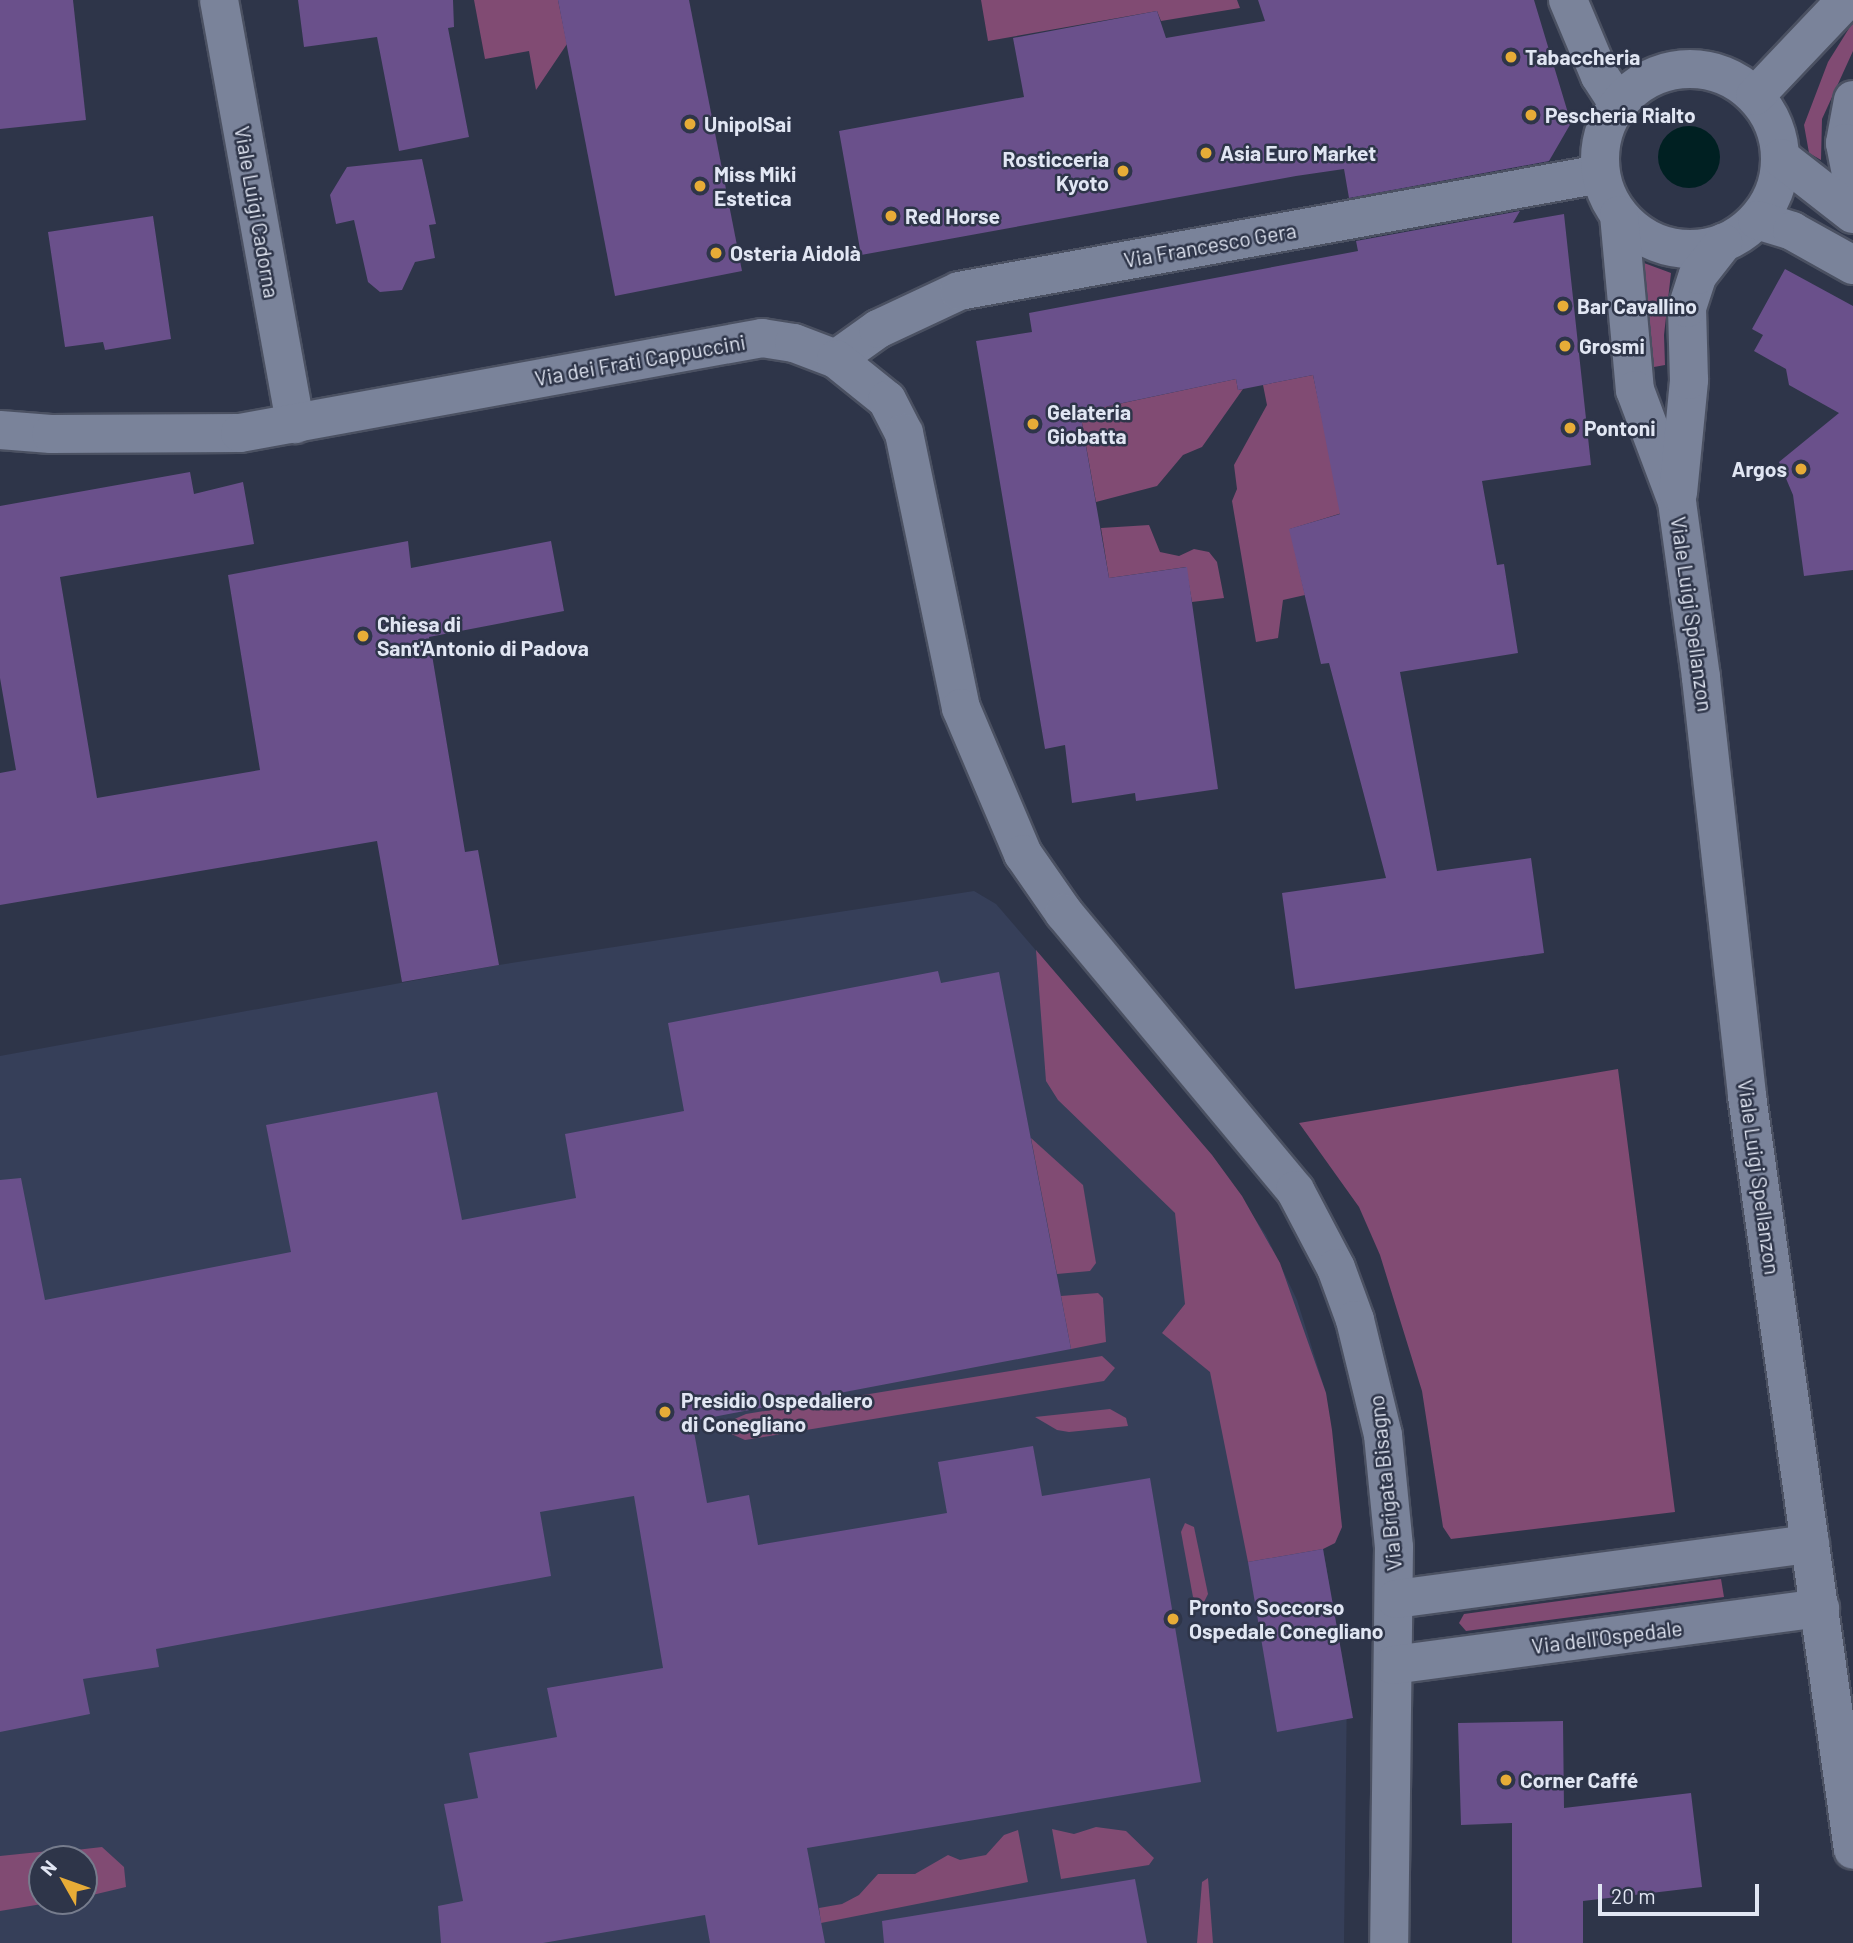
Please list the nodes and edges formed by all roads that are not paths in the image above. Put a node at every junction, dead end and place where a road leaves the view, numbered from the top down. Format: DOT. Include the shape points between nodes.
graph roads {
  1 [pos="219,0"];
  2 [pos="1568,0"];
  3 [pos="1846,0"];
  4 [pos="1755,96"];
  5 [pos="1853,100"];
  6 [pos="1618,104"];
  7 [pos="1781,158"];
  8 [pos="1600,174"];
  9 [pos="1853,184"];
  10 [pos="1853,214"];
  11 [pos="1619,215"];
  12 [pos="1757,220"];
  13 [pos="1723,243"];
  14 [pos="1853,265"];
  15 [pos="836,359"];
  16 [pos="295,424"];
  17 [pos="0,430"];
  18 [pos="1677,502"];
  19 [pos="1064,913"];
  20 [pos="1810,1544"];
  21 [pos="1396,1599"];
  22 [pos="1820,1608"];
  23 [pos="1393,1665"];
  24 [pos="1853,1850"];
  25 [pos="1389,1943"];
  1 -- 16 [label="street, Viale Luigi Cadorna"];
  2 -- 6 [label="street" via="1600,76"];
  3 -- 4 [label="street"];
  4 -- 6 [label="street" via="1727,76 1694,68 1644,80"];
  4 -- 7 [label="street" via="1778,135"];
  5 -- 9 [label="street" via="1845,143"];
  6 -- 8 [label="street" via="1602,137"];
  7 -- 10 [label="street"];
  7 -- 12 [label="street" via="1779,180"];
  8 -- 11 [label="street"];
  8 -- 15 [label="street, Via Francesco Gera" via="958,291 878,329"];
  11 -- 13 [label="street" via="1636,232 1678,249"];
  11 -- 18 [label="street, Viale Luigi Spellanzon" via="1635,390"];
  12 -- 13 [label="street"];
  12 -- 14 [label="street" via="1792,230"];
  13 -- 18 [label="street, Viale Luigi Spellanzon" via="1698,275 1688,308 1689,380"];
  15 -- 16 [label="street, Via dei Frati Cappuccini" via="794,343 743,340"];
  15 -- 19 [label="street, Via dei Frati Cappuccini" via="874,386 897,416 961,708 1024,854"];
  16 -- 17 [label="street, Via dei Frati Cappuccini" via="240,433"];
  18 -- 20 [label="street, Viale Luigi Spellanzon" via="1702,678 1747,1096"];
  19 -- 21 [label="street, Via Brigata Bisagno" via="1261,1145 1314,1222 1336,1268 1374,1383 1383,1435"];
  20 -- 21 [label="street"];
  20 -- 22 [label="street, Viale Luigi Spellanzon"];
  21 -- 23 [label="street, Via Brigata Bisagno"];
  22 -- 23 [label="street, Via dell'Ospedale"];
  22 -- 24 [label="street, Viale Luigi Spellanzon"];
  23 -- 25 [label="street, Via Brigata Bisagno" via="1388,1742"];
}
